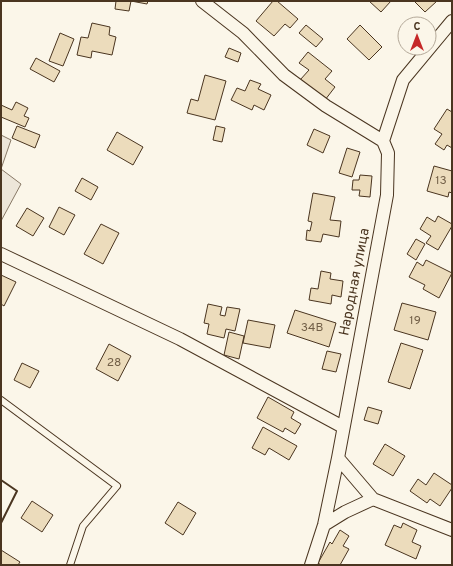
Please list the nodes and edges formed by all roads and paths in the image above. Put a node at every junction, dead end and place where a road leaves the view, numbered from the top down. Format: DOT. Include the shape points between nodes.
graph roads {
  1 [pos="202,1"];
  2 [pos="452,21"];
  3 [pos="383,141"];
  4 [pos="1,254"];
  5 [pos="1,400"];
  6 [pos="343,427"];
  7 [pos="338,458"];
  8 [pos="373,499"];
  9 [pos="324,525"];
  10 [pos="452,530"];
  11 [pos="70,565"];
  12 [pos="311,565"];
  1 -- 3 [label="street" via="243,33 284,75 326,106"];
  2 -- 3 [label="street" via="403,80"];
  3 -- 6 [label="street, Народная улица" via="388,153 387,195"];
  4 -- 6 [label="street" via="180,339"];
  5 -- 11 [label="lane" via="117,486 83,526"];
  6 -- 7 [label="street, Народная улица"];
  7 -- 8 [label="street"];
  7 -- 9 [label="street, Народная улица"];
  8 -- 9 [label="street"];
  8 -- 10 [label="street"];
  9 -- 12 [label="street, Народная улица"];
}
